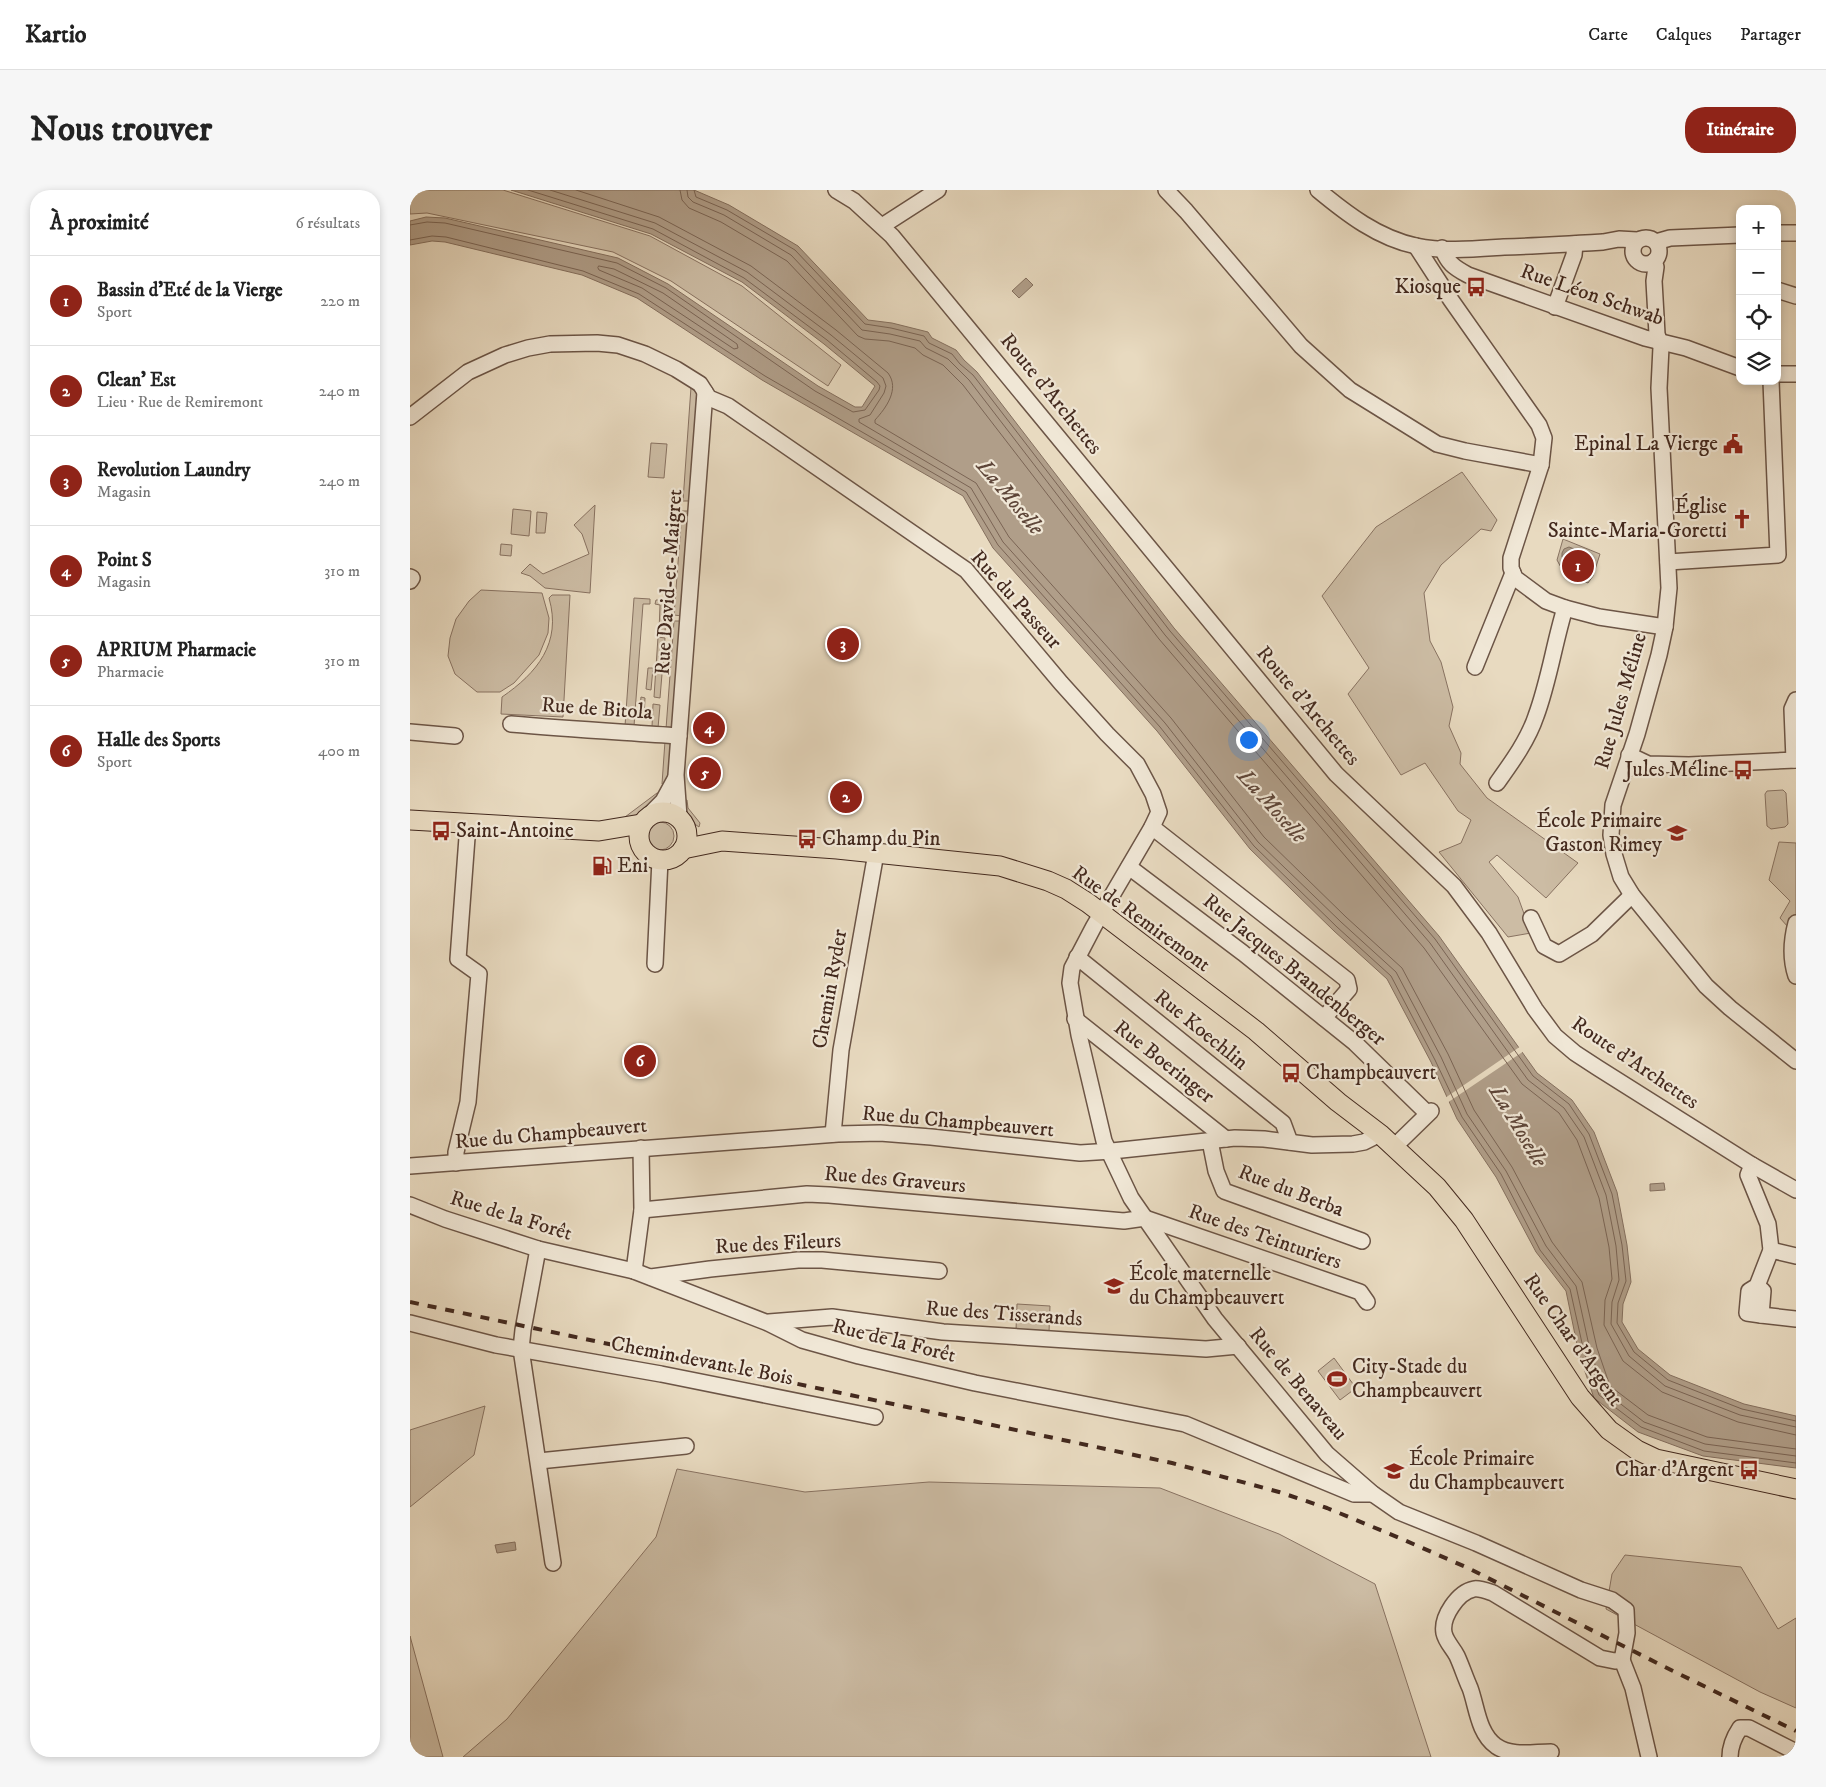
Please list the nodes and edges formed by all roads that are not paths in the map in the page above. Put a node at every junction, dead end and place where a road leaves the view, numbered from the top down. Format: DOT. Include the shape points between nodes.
graph roads {
  1 [pos="836,190"];
  2 [pos="938,190"];
  3 [pos="1166,190"];
  4 [pos="1318,190"];
  5 [pos="882,226"];
  6 [pos="1796,233"];
  7 [pos="1781,234"];
  8 [pos="1736,235"];
  9 [pos="1575,244"];
  10 [pos="1416,246"];
  11 [pos="1442,248"];
  12 [pos="1647,253"];
  13 [pos="1781,291"];
  14 [pos="1796,296"];
  15 [pos="1555,307"];
  16 [pos="1659,341"];
  17 [pos="1736,367"];
  18 [pos="1781,374"];
  19 [pos="1796,374"];
  20 [pos="1771,385"];
  21 [pos="704,392"];
  22 [pos="410,417"];
  23 [pos="1541,465"];
  24 [pos="1668,562"];
  25 [pos="1513,573"];
  26 [pos="410,577"];
  27 [pos="410,581"];
  28 [pos="1564,608"];
  29 [pos="1665,627"];
  30 [pos="1475,667"];
  31 [pos="1796,700"];
  32 [pos="511,724"];
  33 [pos="410,732"];
  34 [pos="455,736"];
  35 [pos="679,736"];
  36 [pos="1630,755"];
  37 [pos="1795,760"];
  38 [pos="676,775"];
  39 [pos="1497,782"];
  40 [pos="410,820"];
  41 [pos="645,820"];
  42 [pos="682,823"];
  43 [pos="468,824"];
  44 [pos="1152,827"];
  45 [pos="599,831"];
  46 [pos="722,841"];
  47 [pos="642,848"];
  48 [pos="683,849"];
  49 [pos="876,853"];
  50 [pos="660,860"];
  51 [pos="1129,867"];
  52 [pos="1632,895"];
  53 [pos="1102,913"];
  54 [pos="1531,918"];
  55 [pos="1796,923"];
  56 [pos="1078,957"];
  57 [pos="655,964"];
  58 [pos="1796,976"];
  59 [pos="1324,1018"];
  60 [pos="1075,1019"];
  61 [pos="1794,1056"];
  62 [pos="833,1134"];
  63 [pos="1380,1134"];
  64 [pos="1226,1139"];
  65 [pos="1210,1140"];
  66 [pos="1290,1142"];
  67 [pos="1394,1147"];
  68 [pos="641,1148"];
  69 [pos="1108,1152"];
  70 [pos="456,1163"];
  71 [pos="1752,1165"];
  72 [pos="410,1166"];
  73 [pos="1438,1187"];
  74 [pos="1796,1190"];
  75 [pos="410,1205"];
  76 [pos="642,1210"];
  77 [pos="1144,1218"];
  78 [pos="1362,1240"];
  79 [pos="538,1249"];
  80 [pos="1772,1250"];
  81 [pos="1796,1256"];
  82 [pos="634,1271"];
  83 [pos="939,1271"];
  84 [pos="650,1277"];
  85 [pos="1367,1302"];
  86 [pos="1796,1319"];
  87 [pos="410,1323"];
  88 [pos="768,1323"];
  89 [pos="1238,1346"];
  90 [pos="521,1349"];
  91 [pos="875,1416"];
  92 [pos="686,1446"];
  93 [pos="539,1461"];
  94 [pos="1796,1489"];
  95 [pos="1373,1494"];
  96 [pos="553,1563"];
  97 [pos="1622,1660"];
  98 [pos="1552,1752"];
  99 [pos="1796,1752"];
  100 [pos="1649,1757"];
  101 [pos="1730,1757"];
  1 -- 5 [label="street, Route d'Archettes"];
  2 -- 5 [label="street"];
  3 -- 23 [label="street" via="1301,346 1350,390 1437,444"];
  4 -- 10 [label="street" via="1361,224"];
  5 -- 71 [label="street, Route d'Archettes" via="1336,774 1454,886 1489,933 1555,1036 1575,1053"];
  6 -- 7 [label="street"];
  8 -- 12 [label="street" via="1690,238"];
  9 -- 11 [label="street"];
  9 -- 12 [label="street" via="1618,239"];
  9 -- 15 [label="street"];
  10 -- 11 [label="street"];
  10 -- 23 [label="street" via="1539,425 1544,438"];
  11 -- 15 [label="street, Rue Léon Schwab" via="1447,261 1468,275"];
  12 -- 16 [label="street, Rue Jules Méline" via="1648,276 1654,281"];
  13 -- 14 [label="street"];
  15 -- 16 [label="street, Rue Léon Schwab"];
  16 -- 17 [label="street, Rue Léon Schwab"];
  16 -- 24 [label="street, Rue Jules Méline" via="1662,347 1659,388"];
  18 -- 19 [label="street"];
  20 -- 24 [label="street" via="1778,555"];
  21 -- 22 [label="street, Rue du Passeur" via="700,384 676,369 618,345 550,344 504,355 468,372"];
  21 -- 35 [label="street, Rue David-et-Maigret"];
  21 -- 44 [label="street, Rue du Passeur" via="966,570 1061,682 1137,764 1159,812"];
  23 -- 25 [label="street" via="1511,558"];
  24 -- 29 [label="street, Rue Jules Méline"];
  25 -- 28 [label="street" via="1523,585 1546,601"];
  25 -- 30 [label="street"];
  26 -- 27 [label="street"];
  28 -- 29 [label="street" via="1614,620"];
  28 -- 39 [label="street" via="1536,717 1513,762"];
  29 -- 36 [label="street, Rue Jules Méline"];
  31 -- 37 [label="street" via="1792,709"];
  32 -- 35 [label="street, Rue de Bitola"];
  33 -- 34 [label="street"];
  35 -- 38 [label="street, Rue David-et-Maigret"];
  36 -- 37 [label="street" via="1648,764"];
  36 -- 52 [label="street, Rue Jules Méline" via="1613,805 1611,834 1620,878"];
  38 -- 41 [label="street, Rue David-et-Maigret" via="663,801"];
  38 -- 42 [label="street, Rue David-et-Maigret"];
  40 -- 43 [label="main road"];
  41 -- 42 [label="main road" via="660,811 671,812"];
  41 -- 45 [label="main road"];
  41 -- 47 [label="main road" via="638,835"];
  42 -- 46 [label="main road, Rue de Remiremont"];
  42 -- 48 [label="main road" via="687,838"];
  43 -- 45 [label="main road"];
  43 -- 70 [label="street" via="458,959 479,974 468,1102"];
  44 -- 51 [label="street, Rue du Passeur"];
  44 -- 59 [label="street" via="1347,980 1349,989"];
  45 -- 47 [label="main road"];
  46 -- 48 [label="main road, Rue de Remiremont"];
  46 -- 49 [label="main road, Rue de Remiremont"];
  47 -- 50 [label="main road" via="649,856"];
  48 -- 50 [label="main road" via="670,860"];
  49 -- 53 [label="main road, Rue de Remiremont" via="1000,866 1066,889"];
  49 -- 62 [label="street, Chemin Ryder" via="840,1050"];
  50 -- 57 [label="street"];
  51 -- 53 [label="street, Rue du Passeur"];
  51 -- 59 [label="street, Rue Jacques Brandenberger"];
  52 -- 54 [label="street" via="1592,934 1559,954 1544,946"];
  52 -- 61 [label="street, Rue Jules Méline" via="1706,986"];
  53 -- 56 [label="street, Rue de Benaveau"];
  53 -- 63 [label="main road, Rue de Remiremont" via="1256,1032"];
  55 -- 58 [label="street" via="1791,942"];
  56 -- 60 [label="street, Rue de Benaveau" via="1070,983"];
  56 -- 66 [label="street, Rue Koechlin" via="1283,1123"];
  59 -- 67 [label="street, Rue Jacques Brandenberger" via="1429,1112"];
  60 -- 64 [label="street, Rue Boeringer"];
  60 -- 69 [label="street, Rue de Benaveau"];
  62 -- 68 [label="street, Rue du Champbeauvert"];
  62 -- 69 [label="street, Rue du Champbeauvert" via="880,1133 1042,1150"];
  63 -- 66 [label="street, Rue du Champbeauvert" via="1353,1144"];
  63 -- 67 [label="main road, Rue de Remiremont"];
  64 -- 65 [label="street, Rue du Champbeauvert"];
  64 -- 66 [label="street, Rue du Champbeauvert" via="1264,1138"];
  65 -- 69 [label="street, Rue du Champbeauvert"];
  65 -- 78 [label="street, Rue du Berba" via="1216,1172 1224,1191"];
  67 -- 73 [label="main road, Rue de Remiremont"];
  68 -- 70 [label="street, Rue du Champbeauvert"];
  68 -- 76 [label="street"];
  69 -- 77 [label="street, Rue de Benaveau"];
  70 -- 72 [label="street, Rue du Champbeauvert"];
  71 -- 74 [label="street, Route d'Archettes"];
  71 -- 80 [label="street" via="1748,1175 1768,1224"];
  73 -- 94 [label="main road, Rue Char d'Argent" via="1464,1220 1580,1398 1609,1430 1656,1459"];
  75 -- 79 [label="street, Rue de la Forêt"];
  76 -- 77 [label="street, Rue des Graveurs" via="807,1194 1124,1221"];
  76 -- 82 [label="street"];
  77 -- 85 [label="street, Rue des Teinturiers" via="1360,1292"];
  77 -- 89 [label="street, Rue de Benaveau" via="1215,1319"];
  79 -- 82 [label="street, Rue de la Forêt"];
  79 -- 90 [label="street"];
  80 -- 81 [label="street"];
  80 -- 86 [label="street" via="1757,1286 1763,1291 1761,1315"];
  82 -- 84 [label="street, Rue de la Forêt"];
  83 -- 84 [label="street, Rue des Fileurs" via="798,1260"];
  84 -- 88 [label="street, Rue de la Forêt"];
  87 -- 90 [label="street, Chemin devant le Bois"];
  88 -- 89 [label="street, Rue des Tisserands" via="832,1317 942,1332 1206,1349"];
  88 -- 95 [label="street, Rue de la Forêt" via="802,1340 869,1358 975,1383 1185,1424 1354,1494"];
  89 -- 95 [label="street, Rue de Benaveau" via="1327,1454"];
  90 -- 91 [label="street, Chemin devant le Bois"];
  90 -- 93 [label="street"];
  92 -- 93 [label="street"];
  93 -- 96 [label="street"];
  95 -- 97 [label="street, Rue de Benaveau" via="1399,1512 1581,1590 1612,1600 1626,1610 1628,1633"];
  97 -- 98 [label="street" via="1600,1658 1493,1593 1475,1588 1455,1602 1444,1624 1446,1640 1471,1691 1486,1737 1506,1752"];
  97 -- 100 [label="street" via="1633,1688"];
  99 -- 101 [label="street" via="1749,1728 1740,1728"];
}
